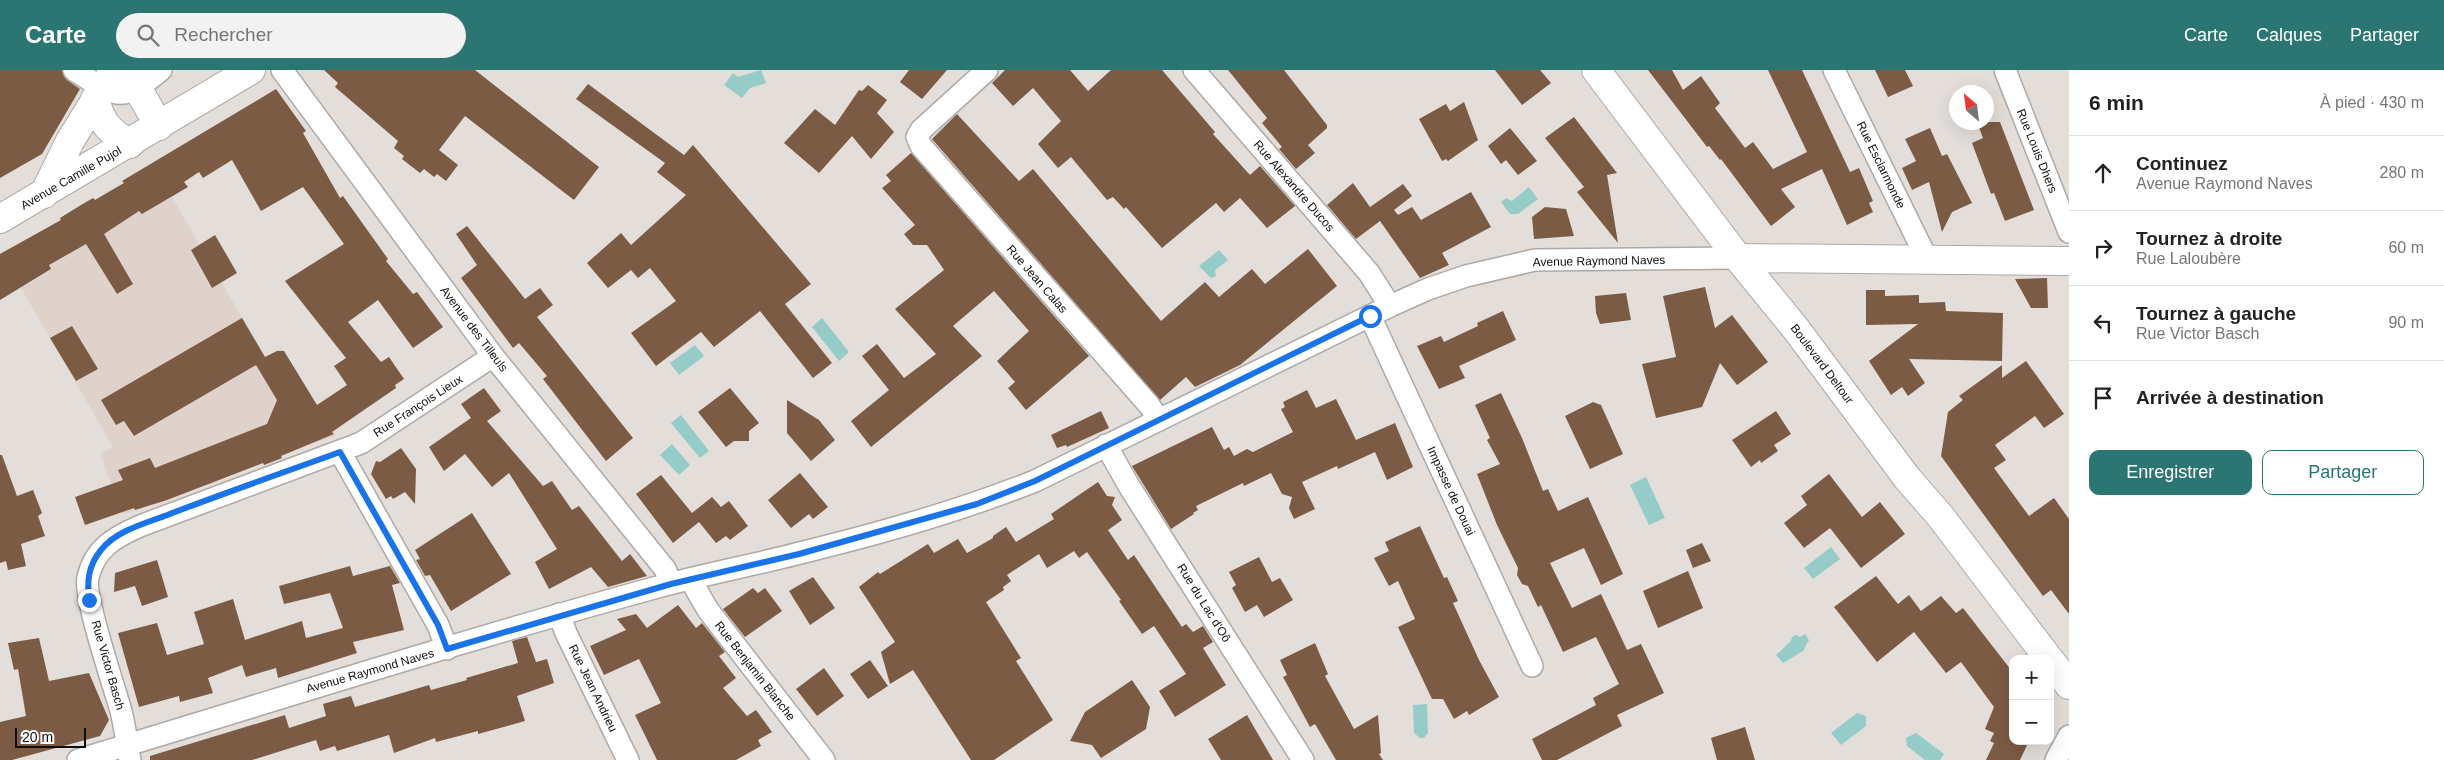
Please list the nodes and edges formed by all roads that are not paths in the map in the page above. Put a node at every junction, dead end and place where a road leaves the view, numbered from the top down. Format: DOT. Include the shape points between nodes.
graph roads {
  1 [pos="74,70"];
  2 [pos="161,70"];
  3 [pos="251,70"];
  4 [pos="282,70"];
  5 [pos="987,70"];
  6 [pos="1194,70"];
  7 [pos="1596,70"];
  8 [pos="1834,70"];
  9 [pos="2004,70"];
  10 [pos="134,80"];
  11 [pos="103,86"];
  12 [pos="143,135"];
  13 [pos="44,194"];
  14 [pos="0,219"];
  15 [pos="2069,232"];
  16 [pos="1738,258"];
  17 [pos="1928,261"];
  18 [pos="2069,261"];
  19 [pos="1390,306"];
  20 [pos="1370,316"];
  21 [pos="493,356"];
  22 [pos="1158,420"];
  23 [pos="1106,445"];
  24 [pos="340,452"];
  25 [pos="681,581"];
  26 [pos="559,614"];
  27 [pos="447,649"];
  28 [pos="2046,655"];
  29 [pos="2054,665"];
  30 [pos="1532,666"];
  31 [pos="2069,685"];
  32 [pos="2069,736"];
  33 [pos="128,752"];
  34 [pos="78,760"];
  35 [pos="628,760"];
  36 [pos="824,760"];
  37 [pos="1303,760"];
  38 [pos="2056,760"];
  1 -- 11 [label="street"];
  2 -- 10 [label="street"];
  3 -- 12 [label="street, Avenue Camille Pujol"];
  4 -- 21 [label="street, Avenue des Tilleuls"];
  5 -- 22 [label="street, Rue Jean Calas" via="921,130 918,137 921,146 1149,405"];
  6 -- 19 [label="street, Rue Alexandre Ducos" via="1369,273"];
  7 -- 16 [label="street, Boulevard Deltour"];
  8 -- 17 [label="street, Rue Esclarmonde"];
  9 -- 15 [label="street, Rue Louis Dhers"];
  10 -- 11 [label="street" via="120,95"];
  10 -- 12 [label="street"];
  11 -- 12 [label="street" via="99,117 112,133"];
  11 -- 13 [label="street" via="70,141"];
  12 -- 13 [label="street, Avenue Camille Pujol"];
  13 -- 14 [label="street, Avenue Camille Pujol"];
  16 -- 17 [label="street, Avenue Raymond Naves"];
  16 -- 19 [label="street, Avenue Raymond Naves" via="1535,260 1466,276"];
  16 -- 28 [label="street, Boulevard Deltour" via="1796,328 1907,478 1941,517"];
  17 -- 18 [label="street, Avenue Raymond Naves"];
  19 -- 20 [label="street, Avenue Raymond Naves"];
  20 -- 22 [label="street, Avenue Raymond Naves"];
  20 -- 30 [label="street, Impasse de Douai"];
  21 -- 24 [label="street, Rue François Lieux" via="362,443"];
  21 -- 25 [label="street, Avenue des Tilleuls" via="665,569"];
  22 -- 23 [label="street, Avenue Raymond Naves"];
  23 -- 25 [label="street, Avenue Raymond Naves" via="1035,481 977,504 799,554"];
  23 -- 37 [label="street, Rue du Lac d'Oô"];
  24 -- 27 [label="street" via="438,625"];
  24 -- 33 [label="street, Rue Victor Basch" via="140,526 116,536 101,549 87,580 89,600 122,714"];
  25 -- 26 [label="street, Avenue Raymond Naves"];
  25 -- 36 [label="street, Rue Benjamin Blanche" via="708,610"];
  26 -- 27 [label="street, Avenue Raymond Naves"];
  26 -- 35 [label="street, Rue Jean Andrieu"];
  27 -- 33 [label="street, Avenue Raymond Naves"];
  29 -- 31 [label="street, Boulevard Deltour"];
  32 -- 38 [label="street"];
  33 -- 34 [label="street, Avenue Raymond Naves"];
}
